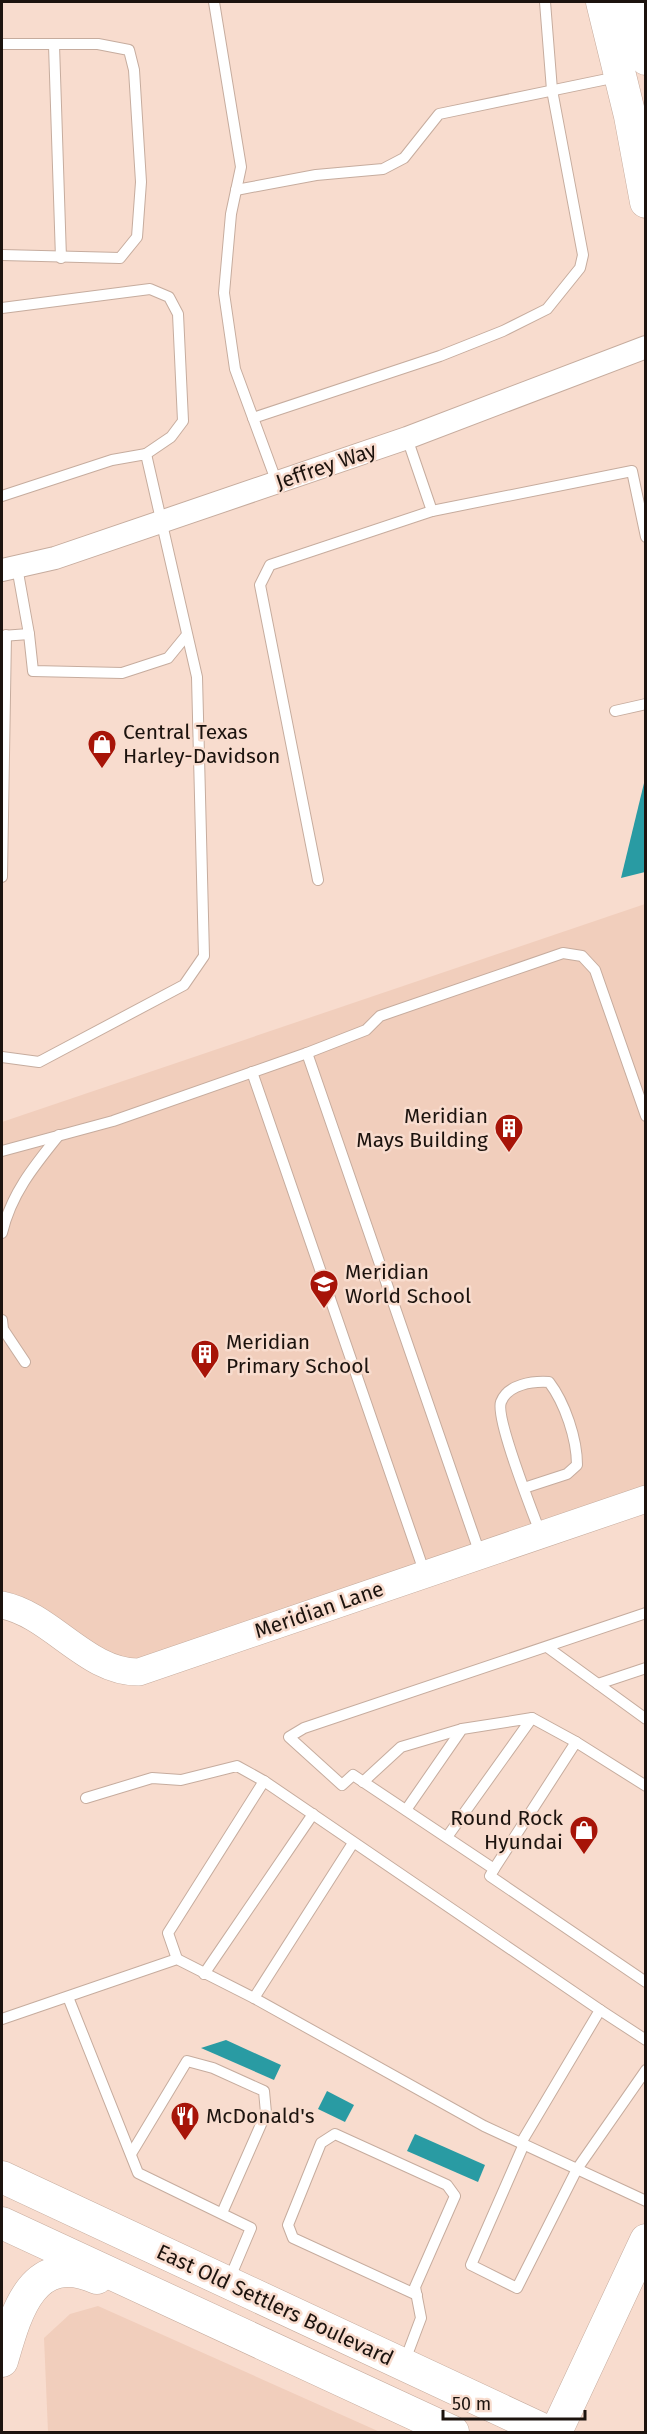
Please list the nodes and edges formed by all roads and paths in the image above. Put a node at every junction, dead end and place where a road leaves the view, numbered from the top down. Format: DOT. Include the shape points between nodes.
graph roads {
  1 [pos="214,2"];
  2 [pos="545,2"];
  3 [pos="602,2"];
  4 [pos="634,2"];
  5 [pos="2,44"];
  6 [pos="54,45"];
  7 [pos="645,59"];
  8 [pos="632,77"];
  9 [pos="552,90"];
  10 [pos="236,190"];
  11 [pos="645,202"];
  12 [pos="2,255"];
  13 [pos="61,258"];
  14 [pos="2,308"];
  15 [pos="645,347"];
  16 [pos="253,418"];
  17 [pos="407,438"];
  18 [pos="146,454"];
  19 [pos="277,483"];
  20 [pos="2,496"];
  21 [pos="432,511"];
  22 [pos="161,522"];
  23 [pos="645,537"];
  24 [pos="9,569"];
  25 [pos="29,634"];
  26 [pos="4,636"];
  27 [pos="186,636"];
  28 [pos="645,704"];
  29 [pos="615,711"];
  30 [pos="2,877"];
  31 [pos="318,880"];
  32 [pos="308,1053"];
  33 [pos="2,1058"];
  34 [pos="252,1072"];
  35 [pos="645,1116"];
  36 [pos="59,1135"];
  37 [pos="2,1150"];
  38 [pos="2,1233"];
  39 [pos="2,1320"];
  40 [pos="25,1362"];
  41 [pos="524,1488"];
  42 [pos="645,1499"];
  43 [pos="541,1535"];
  44 [pos="481,1556"];
  45 [pos="425,1574"];
  46 [pos="2,1605"];
  47 [pos="645,1613"];
  48 [pos="547,1647"];
  49 [pos="645,1668"];
  50 [pos="598,1684"];
  51 [pos="532,1718"];
  52 [pos="645,1719"];
  53 [pos="462,1729"];
  54 [pos="576,1742"];
  55 [pos="264,1781"];
  56 [pos="363,1782"];
  57 [pos="645,1786"];
  58 [pos="86,1798"];
  59 [pos="406,1810"];
  60 [pos="313,1814"];
  61 [pos="447,1837"];
  62 [pos="353,1843"];
  63 [pos="494,1869"];
  64 [pos="177,1959"];
  65 [pos="204,1974"];
  66 [pos="645,1982"];
  67 [pos="68,1997"];
  68 [pos="254,1998"];
  69 [pos="600,2010"];
  70 [pos="2,2019"];
  71 [pos="645,2040"];
  72 [pos="645,2070"];
  73 [pos="523,2144"];
  74 [pos="131,2154"];
  75 [pos="577,2169"];
  76 [pos="2,2177"];
  77 [pos="645,2201"];
  78 [pos="222,2213"];
  79 [pos="2,2223"];
  80 [pos="645,2240"];
  81 [pos="228,2281"];
  82 [pos="417,2295"];
  83 [pos="188,2309"];
  84 [pos="2,2361"];
  85 [pos="403,2366"];
  86 [pos="453,2433"];
  87 [pos="548,2433"];
  88 [pos="556,2433"];
  1 -- 10 [label="lane" via="241,167"];
  2 -- 9 [label="lane"];
  3 -- 8 [label="main road"];
  4 -- 7 [label="main road"];
  5 -- 6 [label="lane"];
  6 -- 13 [label="lane"];
  6 -- 13 [label="lane" via="98,44 129,50 134,70 141,172 137,237 120,258"];
  8 -- 9 [label="lane"];
  8 -- 11 [label="main road" via="630,116"];
  9 -- 10 [label="lane" via="439,114 404,158 382,169 316,174"];
  9 -- 16 [label="lane" via="583,255 580,268 548,309 440,356"];
  10 -- 16 [label="lane" via="224,292 235,369"];
  12 -- 13 [label="lane"];
  14 -- 18 [label="lane" via="150,289 169,297 178,314 183,421 171,437"];
  15 -- 17 [label="street, Jeffrey Way"];
  16 -- 19 [label="lane"];
  17 -- 19 [label="street, Jeffrey Way"];
  17 -- 21 [label="lane"];
  18 -- 20 [label="lane" via="112,460"];
  18 -- 22 [label="lane"];
  19 -- 22 [label="street, Jeffrey Way"];
  21 -- 23 [label="lane" via="632,471"];
  21 -- 31 [label="lane" via="270,565 260,585"];
  22 -- 24 [label="street, Jeffrey Way" via="55,558"];
  22 -- 27 [label="lane"];
  24 -- 25 [label="lane"];
  25 -- 26 [label="lane"];
  25 -- 27 [label="lane" via="33,671 122,673 168,658"];
  26 -- 30 [label="lane"];
  27 -- 33 [label="lane" via="197,677 204,956 184,986 39,1062"];
  28 -- 29 [label="lane"];
  32 -- 34 [label="lane"];
  32 -- 35 [label="lane" via="366,1030 380,1016 563,954 582,956 595,970"];
  32 -- 44 [label="lane"];
  34 -- 36 [label="lane" via="113,1121"];
  34 -- 45 [label="lane"];
  36 -- 37 [label="lane"];
  36 -- 38 [label="lane" via="24,1179"];
  39 -- 40 [label="lane" via="3,1329"];
  41 -- 41 [label="lane" via="501,1419 501,1402 512,1389 535,1381 549,1382 558,1393 577,1453 577,1465 567,1474"];
  41 -- 43 [label="lane"];
  42 -- 43 [label="street, Meridian Lane"];
  43 -- 44 [label="street, Meridian Lane"];
  44 -- 45 [label="street, Meridian Lane"];
  45 -- 46 [label="street, Meridian Lane" via="139,1672 116,1670 29,1615"];
  47 -- 48 [label="lane"];
  48 -- 50 [label="lane"];
  48 -- 56 [label="lane" via="304,1728 289,1737 342,1785 353,1775"];
  49 -- 50 [label="lane"];
  50 -- 52 [label="lane"];
  51 -- 53 [label="lane"];
  51 -- 54 [label="lane"];
  51 -- 61 [label="lane"];
  53 -- 56 [label="lane" via="401,1747"];
  53 -- 59 [label="lane"];
  54 -- 57 [label="lane"];
  54 -- 63 [label="lane"];
  55 -- 58 [label="lane" via="237,1766 181,1780 152,1778"];
  55 -- 60 [label="lane"];
  55 -- 64 [label="lane" via="168,1934"];
  56 -- 59 [label="lane"];
  59 -- 61 [label="lane"];
  60 -- 62 [label="lane"];
  60 -- 65 [label="lane"];
  61 -- 63 [label="lane"];
  62 -- 68 [label="lane"];
  62 -- 69 [label="lane"];
  63 -- 66 [label="lane" via="490,1876"];
  64 -- 65 [label="lane"];
  64 -- 67 [label="lane"];
  65 -- 68 [label="lane"];
  67 -- 70 [label="lane"];
  67 -- 74 [label="lane"];
  68 -- 73 [label="lane"];
  69 -- 71 [label="lane"];
  69 -- 73 [label="lane"];
  72 -- 75 [label="lane"];
  73 -- 75 [label="lane"];
  73 -- 75 [label="lane" via="471,2265 517,2288"];
  74 -- 78 [label="lane" via="138,2173"];
  74 -- 78 [label="lane" via="187,2061 264,2091 266,2113"];
  75 -- 77 [label="lane"];
  76 -- 81 [label="main road, East Old Settlers Boulevard"];
  78 -- 81 [label="lane" via="251,2228"];
  79 -- 83 [label="main road, East Old Settlers Boulevard"];
  80 -- 88 [label="main road"];
  81 -- 85 [label="main road, East Old Settlers Boulevard"];
  82 -- 82 [label="lane" via="415,2287 455,2196 447,2185 335,2134 321,2143 288,2225 293,2238"];
  82 -- 85 [label="lane" via="421,2318"];
  83 -- 84 [label="main road" via="129,2292 81,2271 58,2272 40,2280 16,2312"];
  83 -- 86 [label="main road, East Old Settlers Boulevard"];
  85 -- 87 [label="main road, East Old Settlers Boulevard"];
}
